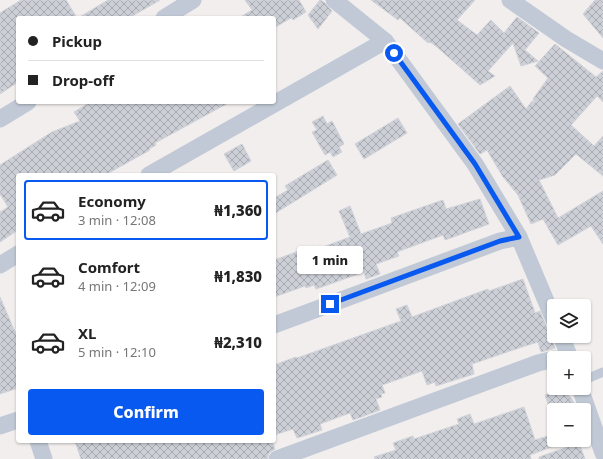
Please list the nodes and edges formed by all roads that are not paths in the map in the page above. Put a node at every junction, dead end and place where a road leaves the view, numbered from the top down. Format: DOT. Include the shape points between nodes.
graph roads {
  1 [pos="193,0"];
  2 [pos="334,0"];
  3 [pos="510,0"];
  4 [pos="167,16"];
  5 [pos="385,41"];
  6 [pos="603,61"];
  7 [pos="276,103"];
  8 [pos="25,104"];
  9 [pos="274,104"];
  10 [pos="0,119"];
  11 [pos="153,173"];
  12 [pos="519,237"];
  13 [pos="16,255"];
  14 [pos="0,265"];
  15 [pos="547,303"];
  16 [pos="276,324"];
  17 [pos="547,361"];
  18 [pos="603,372"];
  19 [pos="591,377"];
  20 [pos="582,395"];
  21 [pos="16,421"];
  22 [pos="0,426"];
  23 [pos="39,443"];
  24 [pos="603,453"];
  25 [pos="44,459"];
  26 [pos="277,459"];
  1 -- 4 [label="street"];
  2 -- 5 [label="street"];
  3 -- 6 [label="street"];
  5 -- 7 [label="street"];
  5 -- 12 [label="street" via="475,164"];
  8 -- 10 [label="street"];
  9 -- 11 [label="street"];
  12 -- 15 [label="street"];
  12 -- 16 [label="street" via="500,241"];
  13 -- 14 [label="street"];
  17 -- 26 [label="street"];
  18 -- 19 [label="lane"];
  20 -- 24 [label="street"];
  21 -- 22 [label="street"];
  23 -- 25 [label="street"];
}
